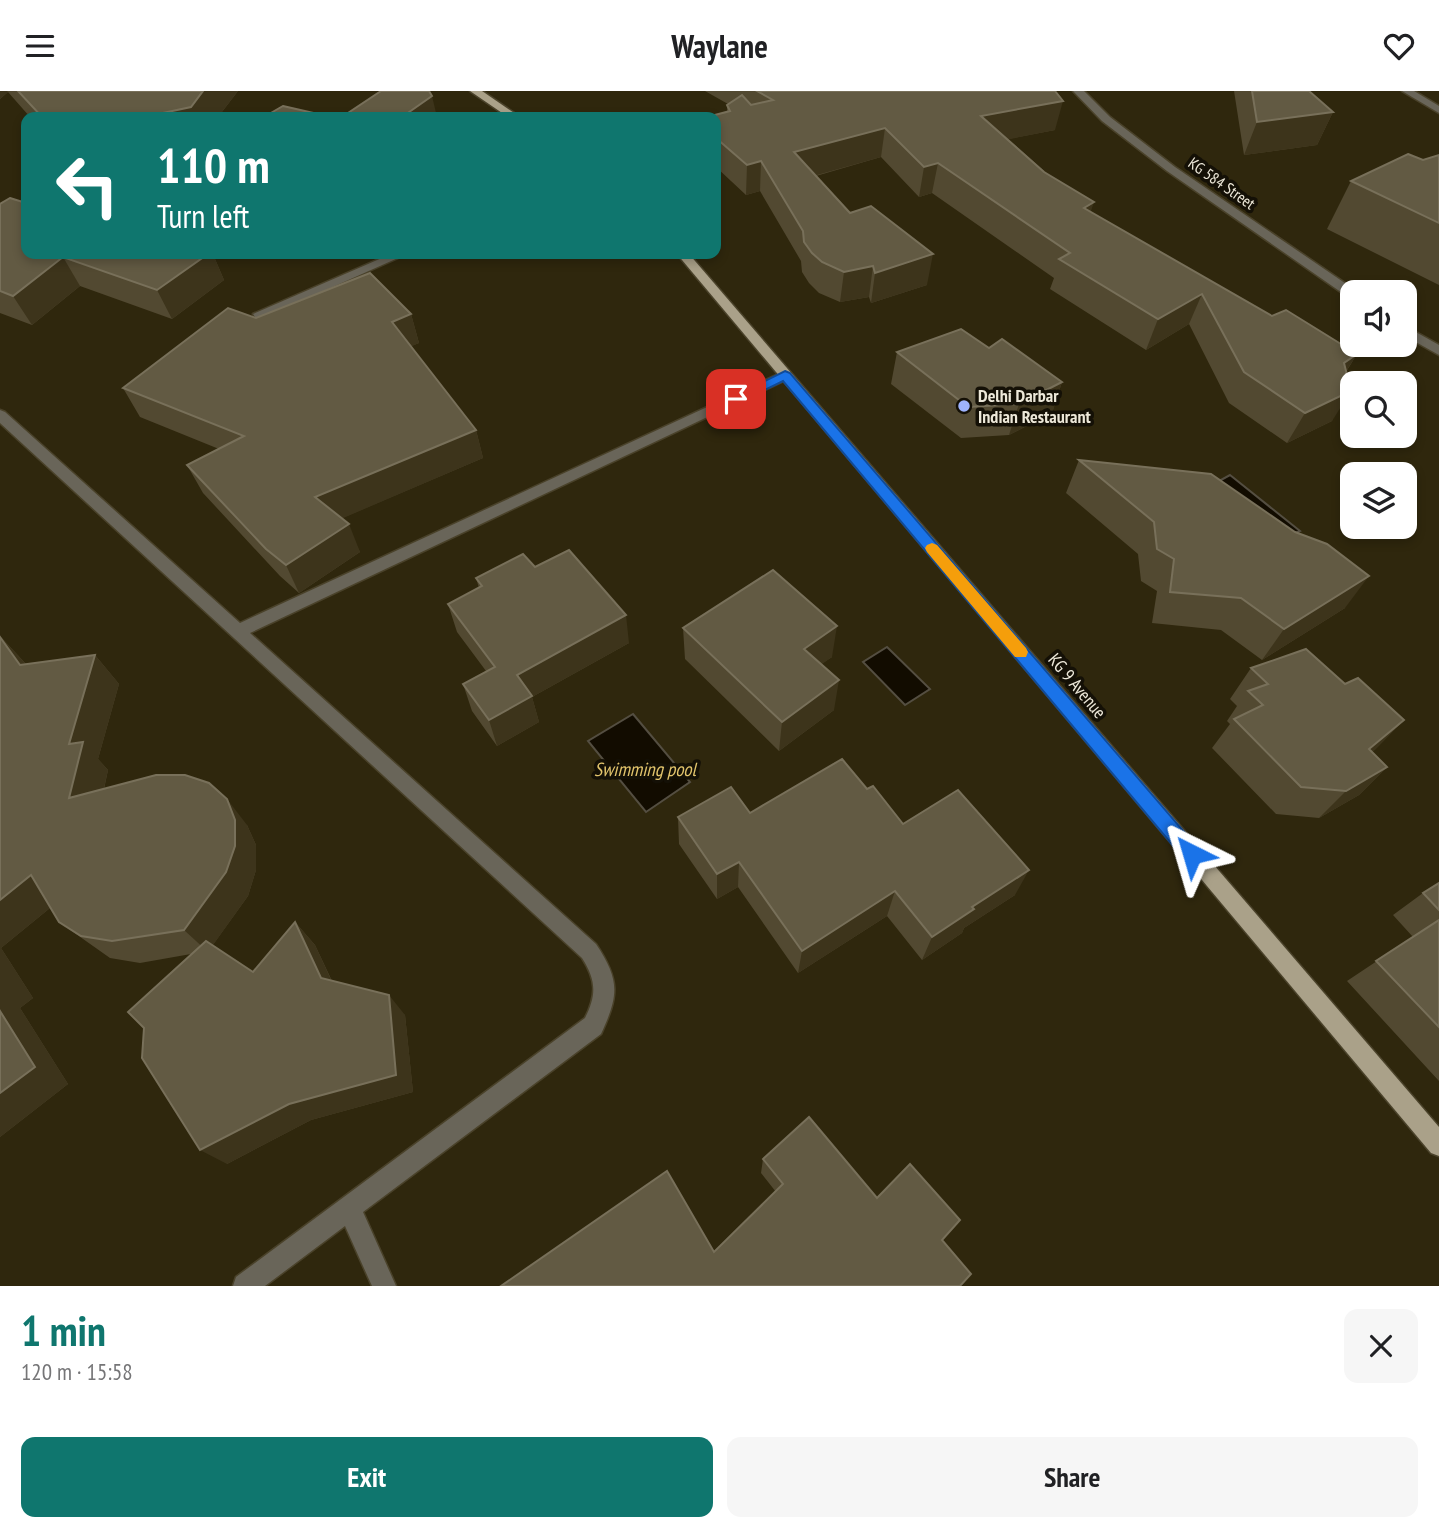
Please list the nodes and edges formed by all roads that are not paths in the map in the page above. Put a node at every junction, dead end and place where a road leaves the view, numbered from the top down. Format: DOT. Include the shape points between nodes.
graph roads {
  1 [pos="475,91"];
  2 [pos="1078,91"];
  3 [pos="1407,91"];
  4 [pos="1439,110"];
  5 [pos="507,112"];
  6 [pos="389,259"];
  7 [pos="687,259"];
  8 [pos="1340,285"];
  9 [pos="260,314"];
  10 [pos="1417,337"];
  11 [pos="1439,351"];
  12 [pos="785,375"];
  13 [pos="0,415"];
  14 [pos="238,631"];
  15 [pos="1439,1145"];
  16 [pos="350,1209"];
  17 [pos="245,1286"];
  18 [pos="384,1286"];
  1 -- 5 [label="main road"];
  2 -- 8 [label="street, KG 584 Street" via="1105,120 1171,169"];
  3 -- 4 [label="street"];
  6 -- 9 [label="street"];
  7 -- 12 [label="main road, KG 9 Avenue"];
  10 -- 11 [label="street"];
  12 -- 14 [label="street"];
  12 -- 15 [label="main road, KG 9 Avenue"];
  13 -- 14 [label="street"];
  14 -- 16 [label="street" via="589,951 605,975 606,1001 593,1026"];
  16 -- 17 [label="street"];
  16 -- 18 [label="street"];
}
